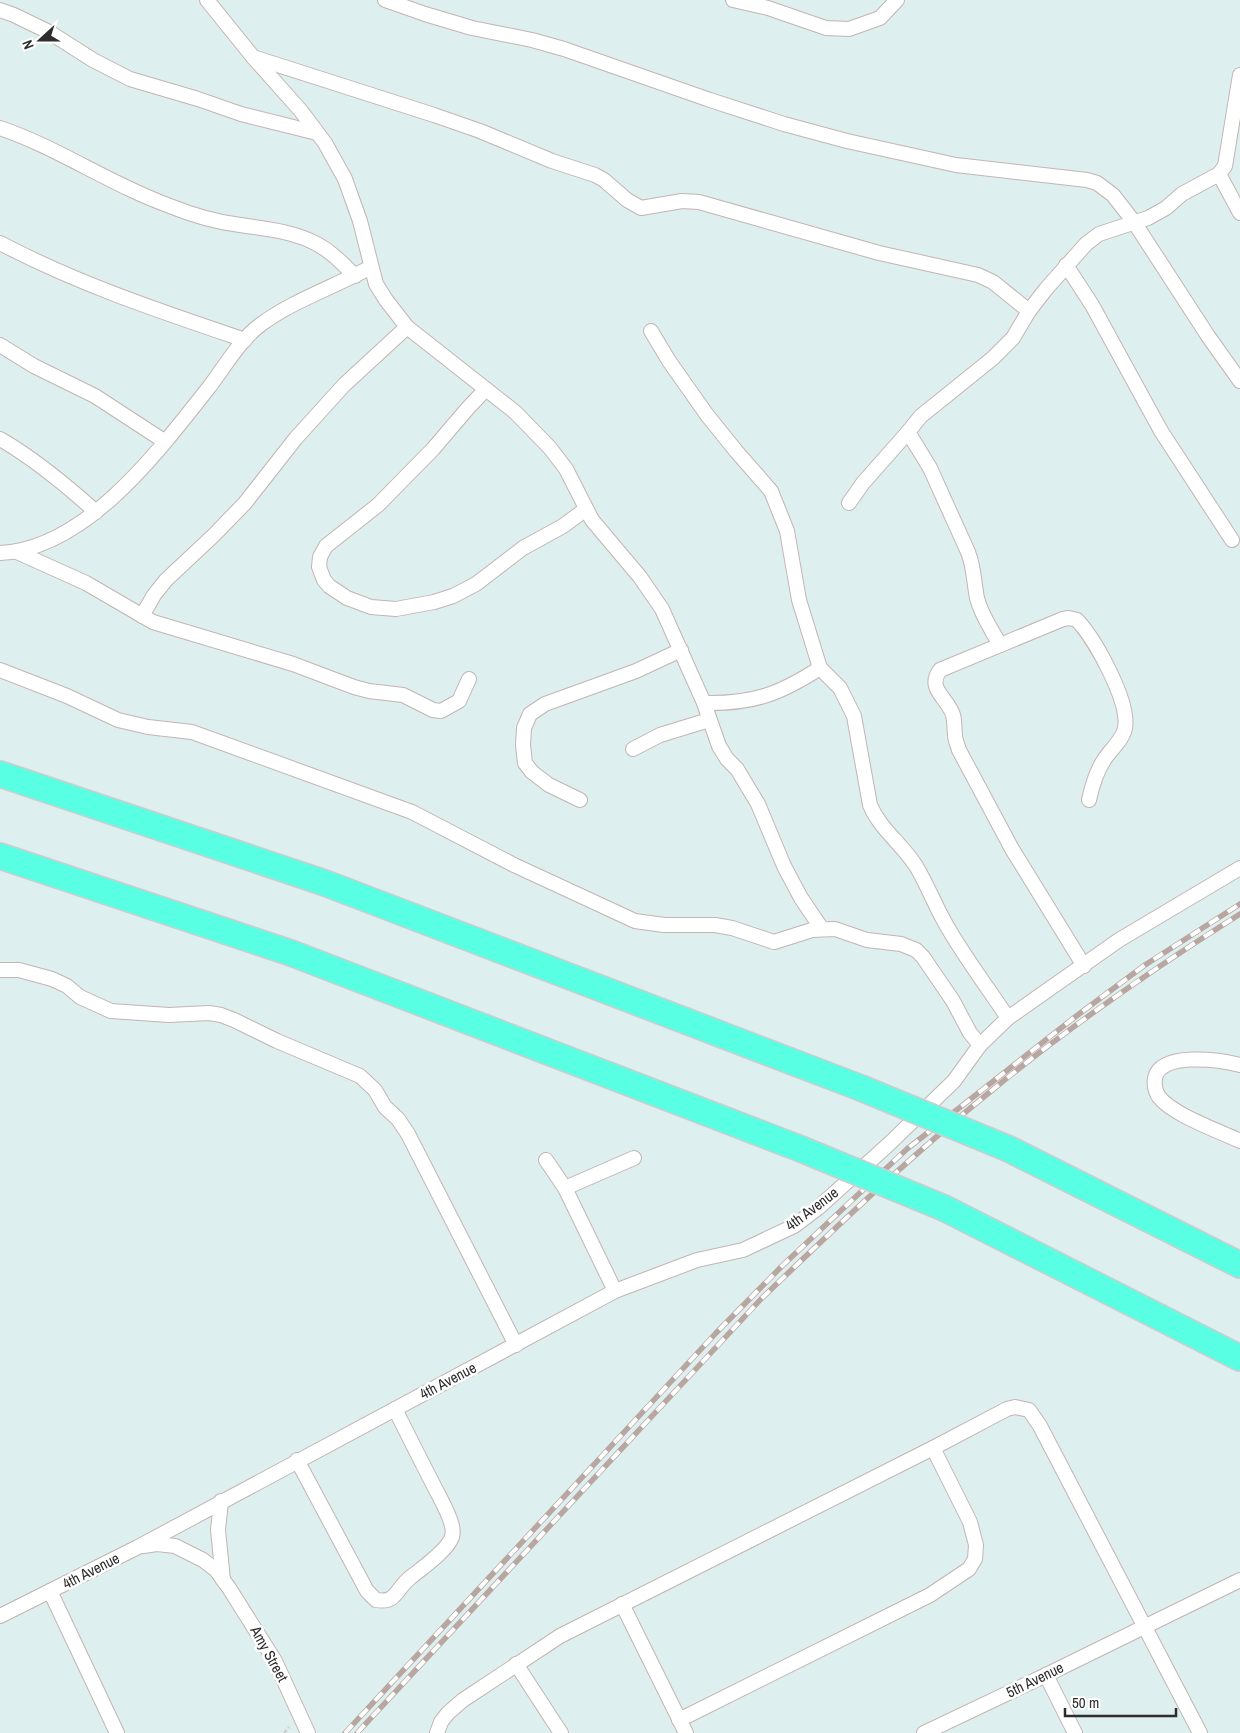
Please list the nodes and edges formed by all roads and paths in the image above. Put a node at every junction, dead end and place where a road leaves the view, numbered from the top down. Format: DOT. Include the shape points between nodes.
graph roads {
  1 [pos="207,0"];
  2 [pos="385,0"];
  3 [pos="733,0"];
  4 [pos="897,0"];
  5 [pos="0,10"];
  6 [pos="253,57"];
  7 [pos="1240,74"];
  8 [pos="0,128"];
  9 [pos="317,133"];
  10 [pos="1219,174"];
  11 [pos="1240,213"];
  12 [pos="1134,222"];
  13 [pos="0,244"];
  14 [pos="1066,265"];
  15 [pos="371,267"];
  16 [pos="354,276"];
  17 [pos="1029,311"];
  18 [pos="407,327"];
  19 [pos="651,331"];
  20 [pos="245,340"];
  21 [pos="0,346"];
  22 [pos="1240,381"];
  23 [pos="486,389"];
  24 [pos="908,432"];
  25 [pos="0,439"];
  26 [pos="164,441"];
  27 [pos="849,503"];
  28 [pos="586,509"];
  29 [pos="96,512"];
  30 [pos="1232,540"];
  31 [pos="17,552"];
  32 [pos="0,553"];
  33 [pos="142,616"];
  34 [pos="1000,645"];
  35 [pos="680,650"];
  36 [pos="820,668"];
  37 [pos="0,670"];
  38 [pos="469,679"];
  39 [pos="704,703"];
  40 [pos="709,720"];
  41 [pos="633,749"];
  42 [pos="0,774"];
  43 [pos="580,800"];
  44 [pos="1089,800"];
  45 [pos="0,856"];
  46 [pos="1240,868"];
  47 [pos="822,929"];
  48 [pos="1084,966"];
  49 [pos="0,970"];
  50 [pos="1008,1018"];
  51 [pos="980,1045"];
  52 [pos="1240,1065"];
  53 [pos="1240,1142"];
  54 [pos="634,1158"];
  55 [pos="546,1160"];
  56 [pos="565,1188"];
  57 [pos="1240,1265"];
  58 [pos="615,1291"];
  59 [pos="516,1345"];
  60 [pos="1240,1358"];
  61 [pos="395,1409"];
  62 [pos="934,1448"];
  63 [pos="297,1460"];
  64 [pos="221,1501"];
  65 [pos="138,1547"];
  66 [pos="223,1580"];
  67 [pos="1240,1580"];
  68 [pos="50,1591"];
  69 [pos="622,1604"];
  70 [pos="0,1616"];
  71 [pos="1145,1625"];
  72 [pos="516,1664"];
  73 [pos="1046,1675"];
  74 [pos="679,1720"];
  75 [pos="306,1728"];
  76 [pos="117,1733"];
  77 [pos="438,1733"];
  78 [pos="561,1733"];
  79 [pos="686,1733"];
  80 [pos="924,1733"];
  81 [pos="1075,1733"];
  82 [pos="1200,1733"];
  1 -- 6 [label="street"];
  2 -- 12 [label="street" via="472,28 564,49 710,100 847,141 956,165 1087,180 1106,188"];
  3 -- 4 [label="street" via="826,28 849,29 880,18"];
  5 -- 9 [label="street" via="49,32 92,60 130,79 241,114"];
  6 -- 9 [label="street"];
  6 -- 17 [label="street" via="434,115 595,175 640,208 682,201 700,202 879,253 969,273 993,282"];
  7 -- 10 [label="street" via="1225,166"];
  8 -- 16 [label="street" via="169,206 220,222 282,231 316,243"];
  9 -- 15 [label="street" via="345,179"];
  10 -- 11 [label="street"];
  10 -- 12 [label="street" via="1182,194 1166,208"];
  12 -- 14 [label="street" via="1099,234"];
  12 -- 22 [label="street"];
  13 -- 20 [label="street" via="159,312"];
  14 -- 17 [label="street"];
  14 -- 30 [label="street" via="1092,305 1161,432"];
  15 -- 16 [label="street"];
  15 -- 18 [label="street" via="376,284"];
  16 -- 20 [label="street" via="278,314"];
  17 -- 24 [label="street" via="1013,338 921,416"];
  18 -- 23 [label="street"];
  18 -- 33 [label="street" via="344,385 296,438 245,503 166,580"];
  19 -- 36 [label="street" via="708,415 771,491 787,531 799,600"];
  20 -- 26 [label="street"];
  21 -- 26 [label="street" via="95,396"];
  23 -- 28 [label="street" via="515,412 550,448 566,469"];
  23 -- 28 [label="street" via="378,505 326,546 320,556 319,567 329,586 347,598 372,607 396,609 434,602 476,584 523,548"];
  24 -- 27 [label="street"];
  24 -- 34 [label="street" via="930,468 968,552 980,608"];
  25 -- 29 [label="street" via="60,480"];
  26 -- 29 [label="street" via="139,472"];
  28 -- 35 [label="street" via="662,609"];
  29 -- 31 [label="street" via="58,537"];
  31 -- 32 [label="street"];
  31 -- 33 [label="street" via="86,583"];
  33 -- 38 [label="street" via="354,687 403,695 433,710 441,711 459,701"];
  34 -- 44 [label="street" via="1063,619 1074,618 1100,654 1122,700 1125,728 1098,769"];
  34 -- 48 [label="street" via="940,670 935,678 936,689 952,713 959,750 1012,849"];
  35 -- 39 [label="street"];
  35 -- 43 [label="street" via="636,671 545,704 530,714 524,728 525,763 549,785"];
  36 -- 39 [label="street" via="766,696 730,703"];
  36 -- 50 [label="street" via="840,688 854,716 874,815 917,868 949,930"];
  37 -- 47 [label="street" via="118,720 192,732 412,812 514,865 635,921 664,926 716,925 774,942"];
  39 -- 40 [label="street"];
  40 -- 41 [label="street" via="660,735"];
  40 -- 47 [label="street" via="719,746 758,804 801,898"];
  42 -- 57 [label="highway, bridge" via="325,883 861,1088 1010,1149"];
  45 -- 60 [label="highway, bridge" via="292,953 801,1149 944,1208"];
  46 -- 48 [label="street, 4th Avenue" via="1119,940"];
  47 -- 51 [label="street" via="836,929 867,940 901,944 916,950"];
  48 -- 50 [label="street, 4th Avenue"];
  49 -- 59 [label="street" via="19,970 52,979 111,1011 222,1016 360,1076 375,1090 408,1134"];
  50 -- 51 [label="street, 4th Avenue"];
  51 -- 58 [label="street, 4th Avenue" via="954,1080 890,1144 794,1226 743,1250 697,1260"];
  52 -- 53 [label="street" via="1194,1059 1179,1061 1162,1067 1156,1074 1155,1089 1177,1112"];
  54 -- 56 [label="street"];
  55 -- 56 [label="street"];
  56 -- 58 [label="street"];
  58 -- 59 [label="street, 4th Avenue"];
  59 -- 61 [label="street, 4th Avenue"];
  61 -- 63 [label="street, 4th Avenue"];
  61 -- 63 [label="street" via="453,1530 447,1545 405,1581 389,1601 376,1600 367,1591"];
  62 -- 69 [label="street"];
  62 -- 71 [label="street" via="1007,1409 1029,1410"];
  62 -- 74 [label="street" via="970,1522 976,1545 975,1559 969,1569 930,1594"];
  63 -- 64 [label="street, 4th Avenue"];
  64 -- 65 [label="street, 4th Avenue"];
  64 -- 66 [label="street, Amy Street" via="218,1530"];
  65 -- 66 [label="street, Amy Street" via="175,1546 204,1560"];
  65 -- 68 [label="street, 4th Avenue"];
  66 -- 75 [label="street, Amy Street" via="275,1661"];
  67 -- 71 [label="street, 5th Avenue"];
  68 -- 70 [label="street, 4th Avenue"];
  68 -- 76 [label="street"];
  69 -- 72 [label="street" via="560,1636"];
  69 -- 74 [label="street"];
  71 -- 73 [label="street, 5th Avenue"];
  71 -- 82 [label="street"];
  72 -- 77 [label="street" via="448,1712"];
  72 -- 78 [label="street"];
  73 -- 80 [label="street, 5th Avenue"];
  73 -- 81 [label="street"];
  74 -- 79 [label="street"];
}
